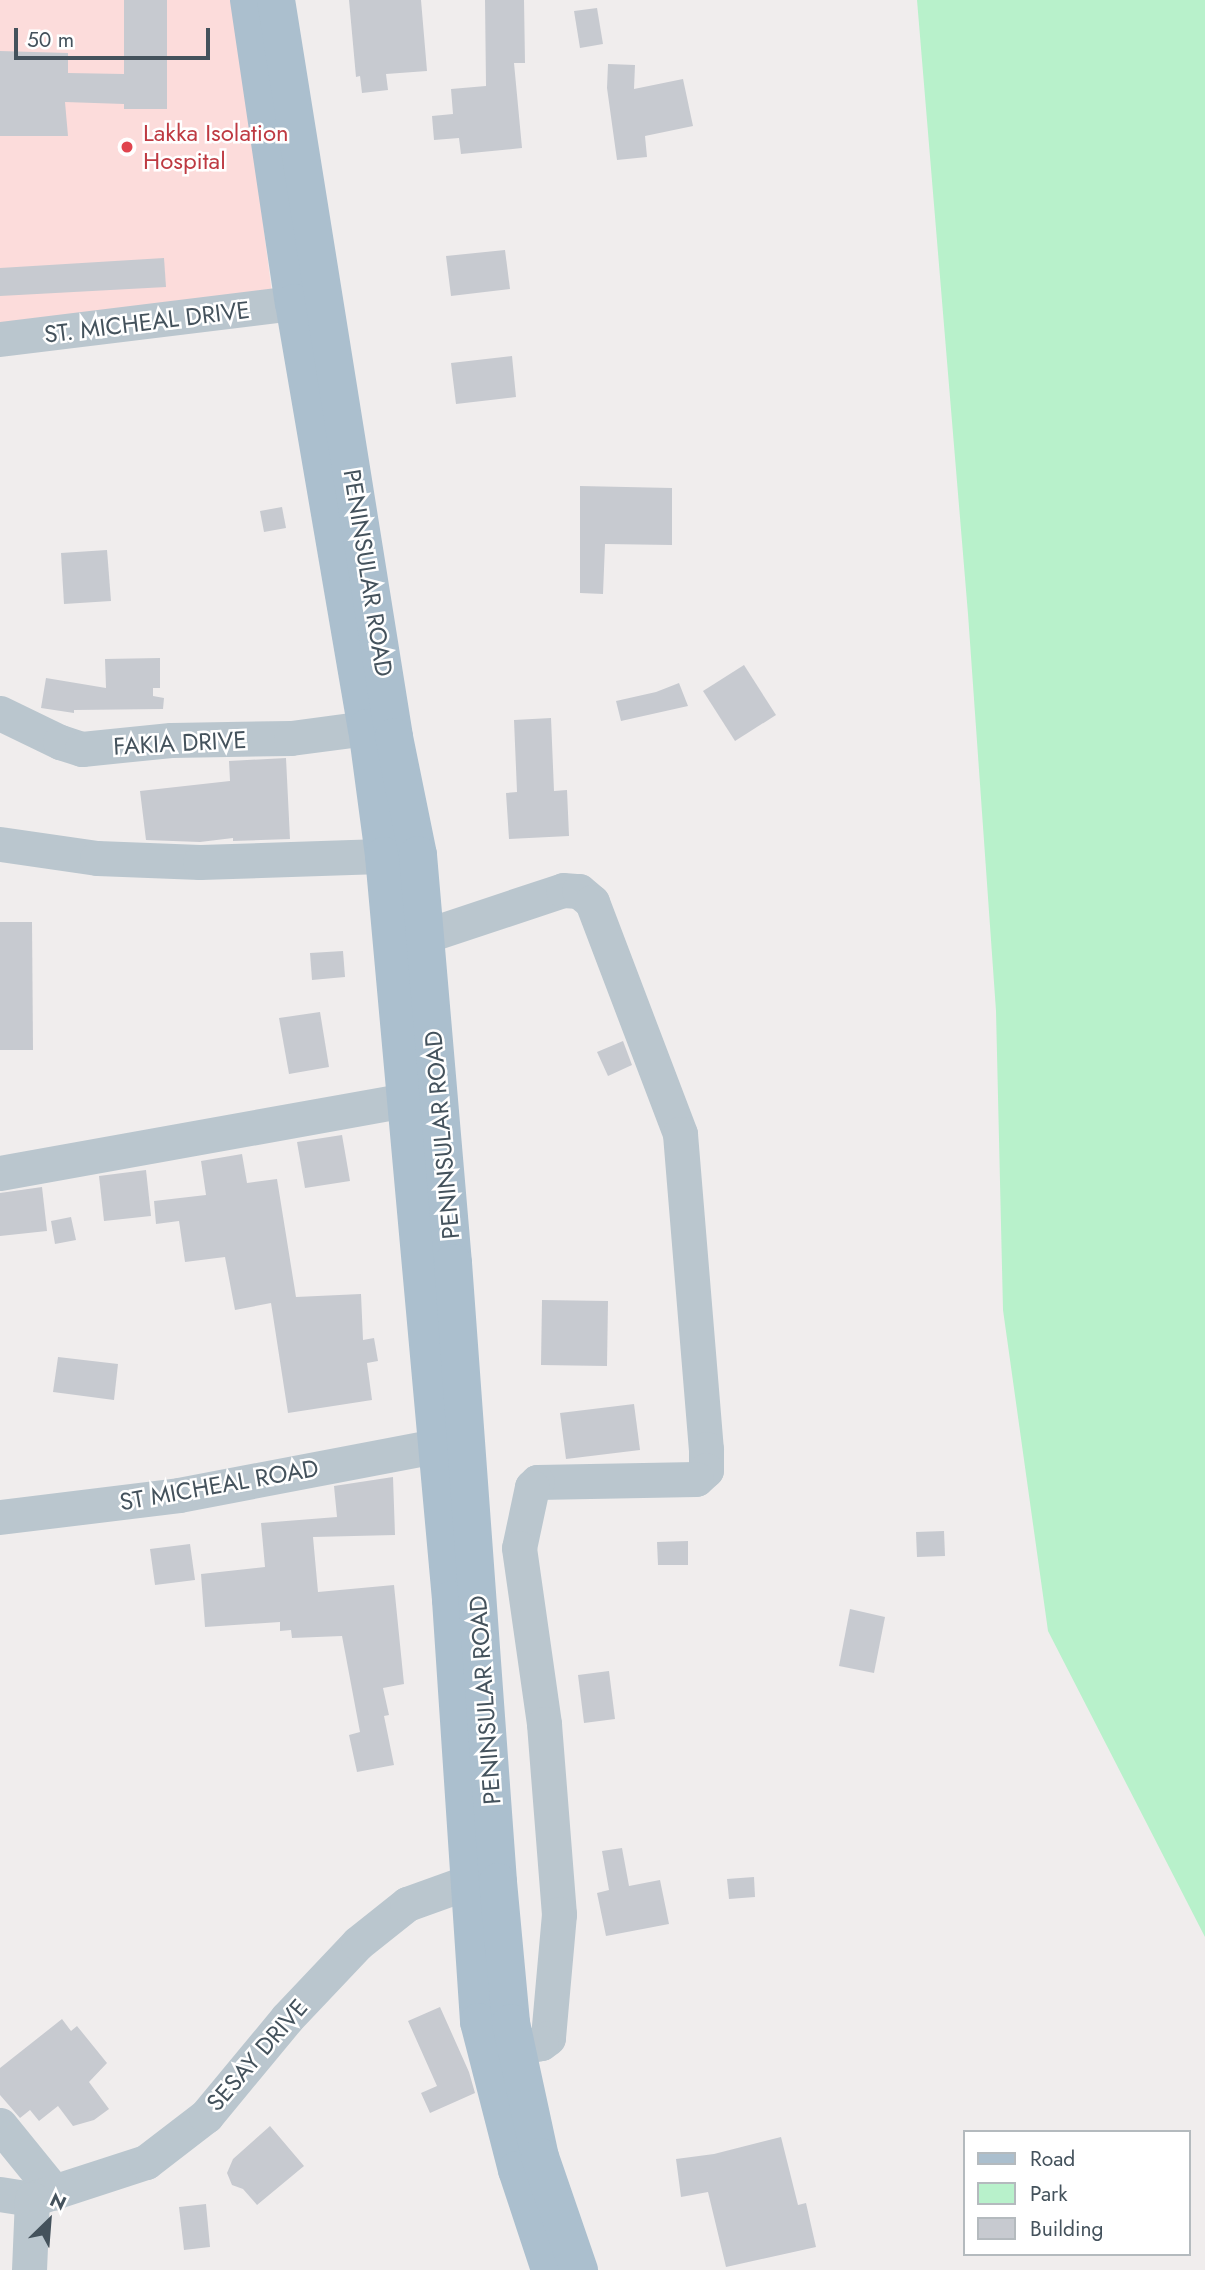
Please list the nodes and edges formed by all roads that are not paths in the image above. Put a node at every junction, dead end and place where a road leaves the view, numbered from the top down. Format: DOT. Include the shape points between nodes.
graph roads {
  1 [pos="249,0"];
  2 [pos="276,0"];
  3 [pos="294,303"];
  4 [pos="0,339"];
  5 [pos="0,713"];
  6 [pos="367,728"];
  7 [pos="0,844"];
  8 [pos="401,856"];
  9 [pos="425,936"];
  10 [pos="406,1100"];
  11 [pos="0,1172"];
  12 [pos="436,1446"];
  13 [pos="0,1517"];
  14 [pos="483,1882"];
  15 [pos="517,2048"];
  16 [pos="0,2125"];
  17 [pos="29,2196"];
  18 [pos="29,2270"];
  19 [pos="550,2270"];
  20 [pos="579,2270"];
  1 -- 3 [label="main road, PENINSULAR ROAD"];
  2 -- 8 [label="main road, PENINSULAR ROAD" via="392,723"];
  3 -- 4 [label="street, ST. MICHEAL DRIVE"];
  3 -- 6 [label="main road, PENINSULAR ROAD"];
  5 -- 6 [label="street, FAKIA DRIVE" via="82,749 171,740 291,738"];
  6 -- 8 [label="main road, PENINSULAR ROAD"];
  7 -- 8 [label="street" via="97,858 187,861"];
  8 -- 9 [label="main road, PENINSULAR ROAD"];
  8 -- 10 [label="main road, PENINSULAR ROAD"];
  9 -- 14 [label="main road, PENINSULAR ROAD" via="453,1263"];
  9 -- 15 [label="street" via="563,890 579,891 592,902 680,1134 706,1470 696,1479 537,1482 530,1493 519,1548 544,1724 559,1914 548,2038"];
  10 -- 11 [label="street"];
  10 -- 12 [label="main road, PENINSULAR ROAD"];
  12 -- 13 [label="street, ST MICHEAL ROAD" via="179,1495"];
  12 -- 14 [label="main road, PENINSULAR ROAD"];
  14 -- 15 [label="main road, PENINSULAR ROAD"];
  14 -- 17 [label="street, SESAY DRIVE" via="408,1904 358,1943 287,2018 206,2116 146,2162"];
  14 -- 19 [label="main road, PENINSULAR ROAD" via="479,2022 517,2170"];
  15 -- 20 [label="main road, PENINSULAR ROAD" via="540,2157"];
  16 -- 17 [label="street"];
  17 -- 18 [label="street"];
}
